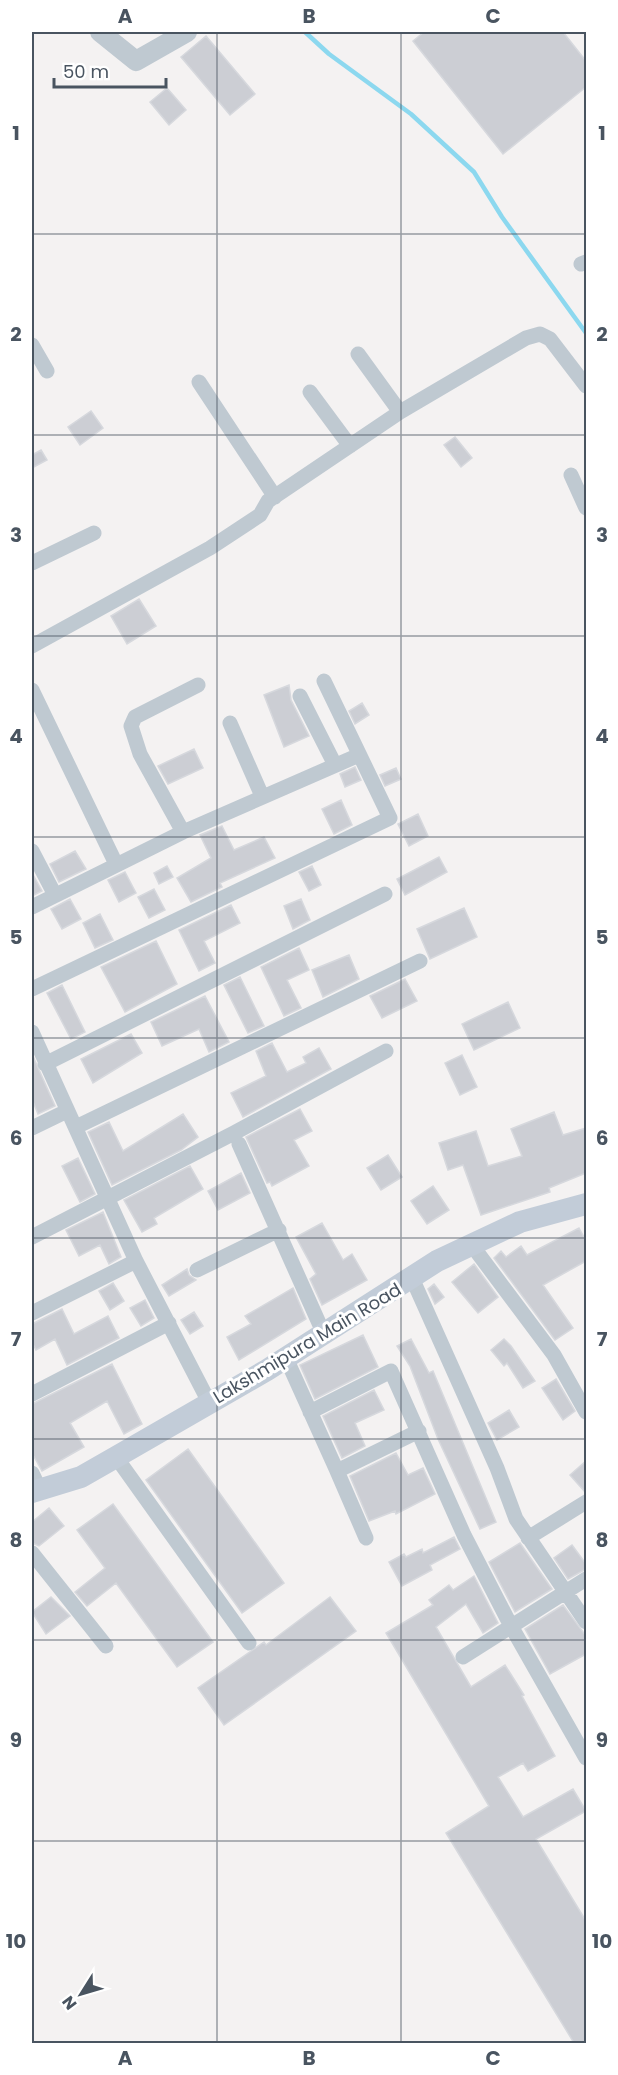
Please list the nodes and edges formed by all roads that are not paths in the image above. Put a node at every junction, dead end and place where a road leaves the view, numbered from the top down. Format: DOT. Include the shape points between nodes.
graph roads {
  1 [pos="100,32"];
  2 [pos="187,32"];
  3 [pos="32,345"];
  4 [pos="358,354"];
  5 [pos="47,371"];
  6 [pos="199,382"];
  7 [pos="586,386"];
  8 [pos="310,392"];
  9 [pos="400,411"];
  10 [pos="350,446"];
  11 [pos="571,475"];
  12 [pos="275,497"];
  13 [pos="586,508"];
  14 [pos="93,533"];
  15 [pos="32,562"];
  16 [pos="32,646"];
  17 [pos="324,681"];
  18 [pos="198,685"];
  19 [pos="32,690"];
  20 [pos="300,696"];
  21 [pos="37,713"];
  22 [pos="230,723"];
  23 [pos="359,755"];
  24 [pos="334,765"];
  25 [pos="262,796"];
  26 [pos="183,832"];
  27 [pos="32,851"];
  28 [pos="116,864"];
  29 [pos="385,894"];
  30 [pos="54,895"];
  31 [pos="32,907"];
  32 [pos="420,961"];
  33 [pos="32,989"];
  34 [pos="32,1032"];
  35 [pos="35,1048"];
  36 [pos="386,1051"];
  37 [pos="45,1064"];
  38 [pos="67,1111"];
  39 [pos="32,1128"];
  40 [pos="76,1128"];
  41 [pos="239,1144"];
  42 [pos="107,1199"];
  43 [pos="586,1204"];
  44 [pos="279,1230"];
  45 [pos="32,1237"];
  46 [pos="471,1244"];
  47 [pos="136,1262"];
  48 [pos="197,1270"];
  49 [pos="412,1278"];
  50 [pos="32,1313"];
  51 [pos="169,1323"];
  52 [pos="323,1332"];
  53 [pos="286,1358"];
  54 [pos="32,1394"];
  55 [pos="209,1402"];
  56 [pos="310,1412"];
  57 [pos="586,1412"];
  58 [pos="419,1431"];
  59 [pos="116,1457"];
  60 [pos="337,1471"];
  61 [pos="34,1485"];
  62 [pos="586,1502"];
  63 [pos="366,1538"];
  64 [pos="528,1538"];
  65 [pos="32,1553"];
  66 [pos="586,1580"];
  67 [pos="567,1591"];
  68 [pos="586,1622"];
  69 [pos="511,1626"];
  70 [pos="249,1643"];
  71 [pos="106,1646"];
  72 [pos="463,1657"];
  73 [pos="586,1758"];
  1 -- 2 [label="street" via="136,61"];
  3 -- 5 [label="street"];
  4 -- 9 [label="street"];
  6 -- 12 [label="street"];
  7 -- 9 [label="street" via="550,339 540,334 526,338"];
  8 -- 10 [label="street"];
  9 -- 10 [label="street"];
  10 -- 12 [label="street"];
  11 -- 13 [label="street"];
  12 -- 16 [label="street" via="260,515 210,548"];
  14 -- 15 [label="street"];
  17 -- 23 [label="street"];
  18 -- 26 [label="street" via="135,717 131,726 140,754"];
  19 -- 21 [label="street"];
  20 -- 24 [label="street"];
  21 -- 28 [label="street"];
  22 -- 25 [label="street"];
  23 -- 24 [label="street"];
  23 -- 33 [label="street" via="390,818"];
  24 -- 25 [label="street"];
  25 -- 26 [label="street"];
  26 -- 28 [label="street"];
  27 -- 30 [label="street"];
  28 -- 30 [label="street"];
  29 -- 37 [label="street"];
  30 -- 31 [label="street"];
  32 -- 40 [label="street"];
  34 -- 35 [label="street"];
  35 -- 37 [label="street"];
  36 -- 42 [label="street"];
  37 -- 38 [label="street"];
  38 -- 39 [label="street"];
  38 -- 40 [label="street"];
  40 -- 42 [label="street"];
  41 -- 44 [label="street"];
  42 -- 45 [label="street"];
  42 -- 47 [label="street"];
  43 -- 46 [label="main road, Lakshmipura Main Road" via="520,1222"];
  44 -- 48 [label="street"];
  44 -- 52 [label="street"];
  46 -- 49 [label="main road, Lakshmipura Main Road"];
  46 -- 57 [label="street" via="554,1355"];
  47 -- 50 [label="street"];
  47 -- 51 [label="street"];
  49 -- 52 [label="main road, Lakshmipura Main Road"];
  49 -- 64 [label="street" via="516,1519"];
  51 -- 54 [label="street"];
  51 -- 55 [label="street"];
  52 -- 53 [label="main road, Lakshmipura Main Road"];
  53 -- 55 [label="main road, Lakshmipura Main Road"];
  53 -- 56 [label="street"];
  55 -- 59 [label="main road, Lakshmipura Main Road"];
  56 -- 58 [label="street" via="391,1371"];
  56 -- 60 [label="street"];
  58 -- 60 [label="street"];
  58 -- 69 [label="street" via="464,1535"];
  59 -- 61 [label="main road, Lakshmipura Main Road" via="81,1477"];
  59 -- 70 [label="street"];
  60 -- 63 [label="street"];
  62 -- 64 [label="street"];
  64 -- 67 [label="street"];
  65 -- 71 [label="street"];
  66 -- 67 [label="street"];
  67 -- 68 [label="street"];
  67 -- 69 [label="street"];
  69 -- 72 [label="street"];
  69 -- 73 [label="street"];
}
